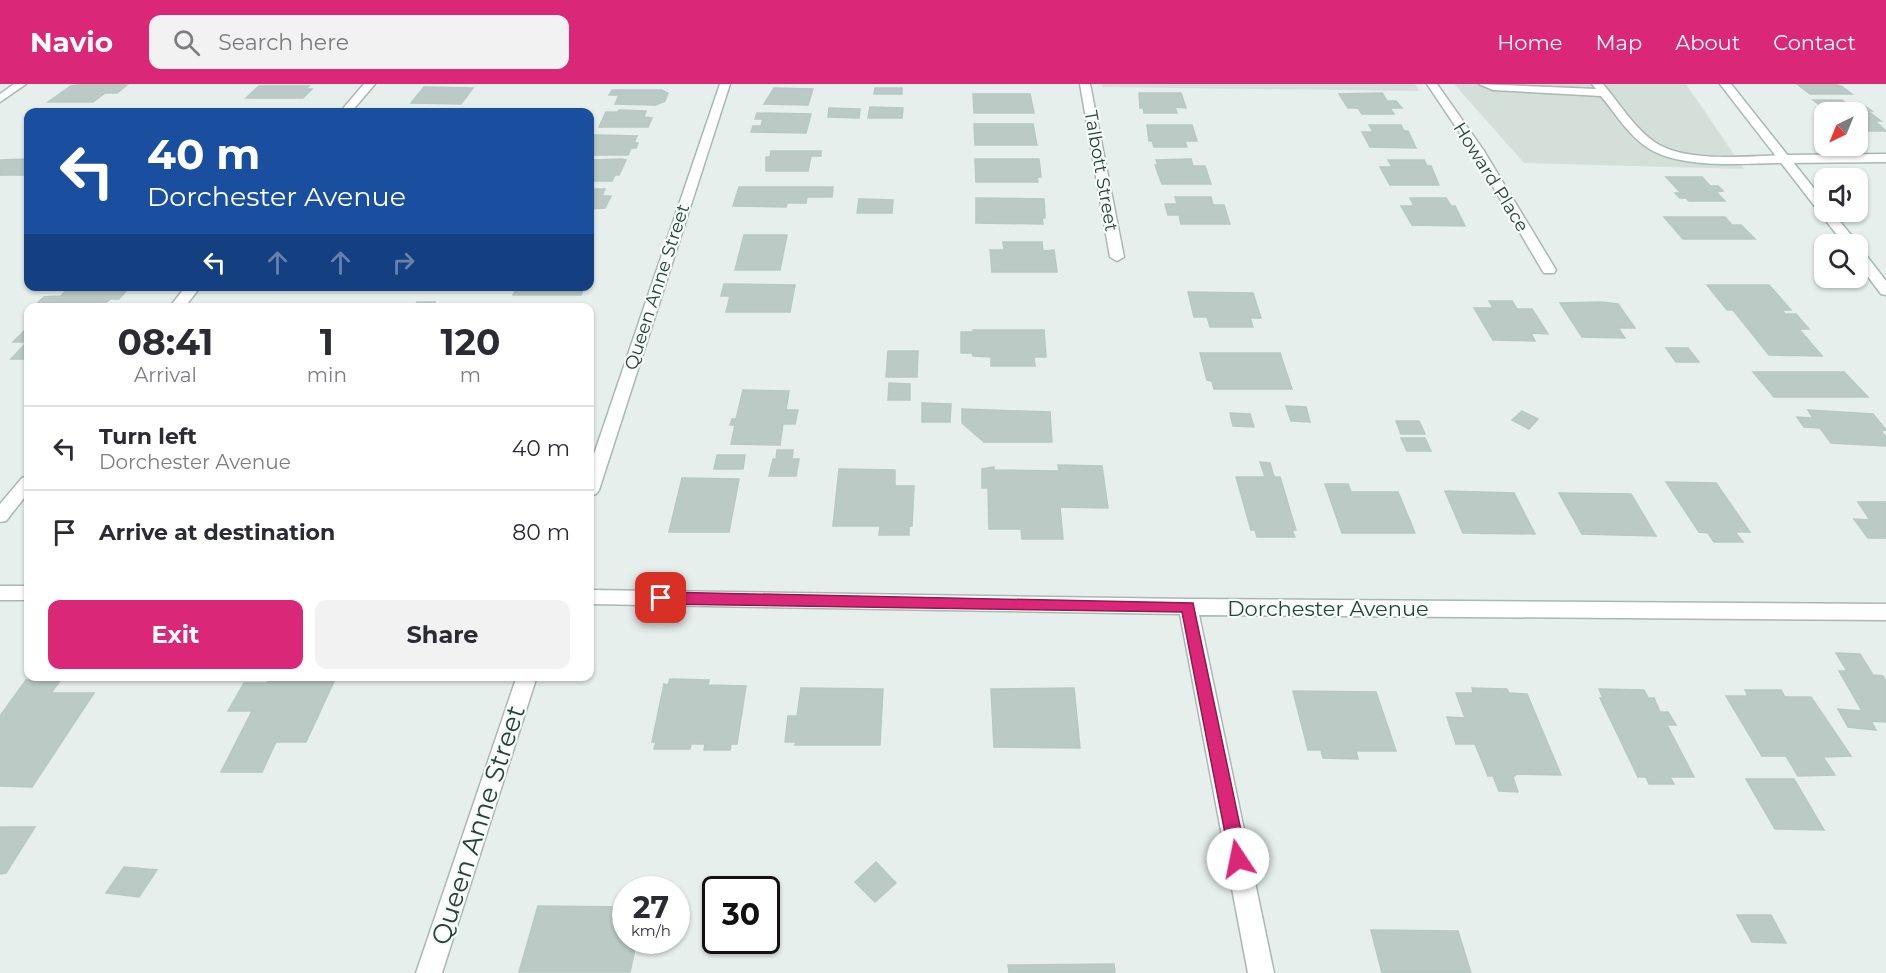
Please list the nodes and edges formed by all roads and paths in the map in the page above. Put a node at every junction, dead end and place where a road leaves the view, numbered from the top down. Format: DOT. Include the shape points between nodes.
graph roads {
  1 [pos="21,84"];
  2 [pos="370,84"];
  3 [pos="725,84"];
  4 [pos="1085,84"];
  5 [pos="1432,84"];
  6 [pos="1484,84"];
  7 [pos="1725,84"];
  8 [pos="1601,88"];
  9 [pos="0,99"];
  10 [pos="349,108"];
  11 [pos="1886,158"];
  12 [pos="1786,159"];
  13 [pos="1814,196"];
  14 [pos="1834,222"];
  15 [pos="1843,234"];
  16 [pos="1117,257"];
  17 [pos="1868,267"];
  18 [pos="1549,270"];
  19 [pos="190,291"];
  20 [pos="1886,291"];
  21 [pos="180,303"];
  22 [pos="594,478"];
  23 [pos="24,487"];
  24 [pos="0,516"];
  25 [pos="0,593"];
  26 [pos="24,593"];
  27 [pos="594,597"];
  28 [pos="1188,607"];
  29 [pos="1886,612"];
  30 [pos="525,681"];
  31 [pos="429,973"];
  32 [pos="1261,973"];
  1 -- 9 [label="street"];
  2 -- 10 [label="street"];
  3 -- 22 [label="street, Queen Anne Street"];
  4 -- 16 [label="street, Talbott Street"];
  5 -- 18 [label="street, Howard Place" via="1478,151"];
  6 -- 8 [label="street"];
  7 -- 12 [label="street"];
  8 -- 12 [label="street" via="1650,144 1662,151 1734,160"];
  11 -- 12 [label="street"];
  12 -- 13 [label="street"];
  14 -- 15 [label="street"];
  17 -- 20 [label="street"];
  19 -- 21 [label="street"];
  23 -- 24 [label="street"];
  25 -- 26 [label="street"];
  27 -- 28 [label="street, Dorchester Avenue"];
  28 -- 29 [label="street, Dorchester Avenue"];
  28 -- 32 [label="street"];
  30 -- 31 [label="street, Queen Anne Street"];
}
